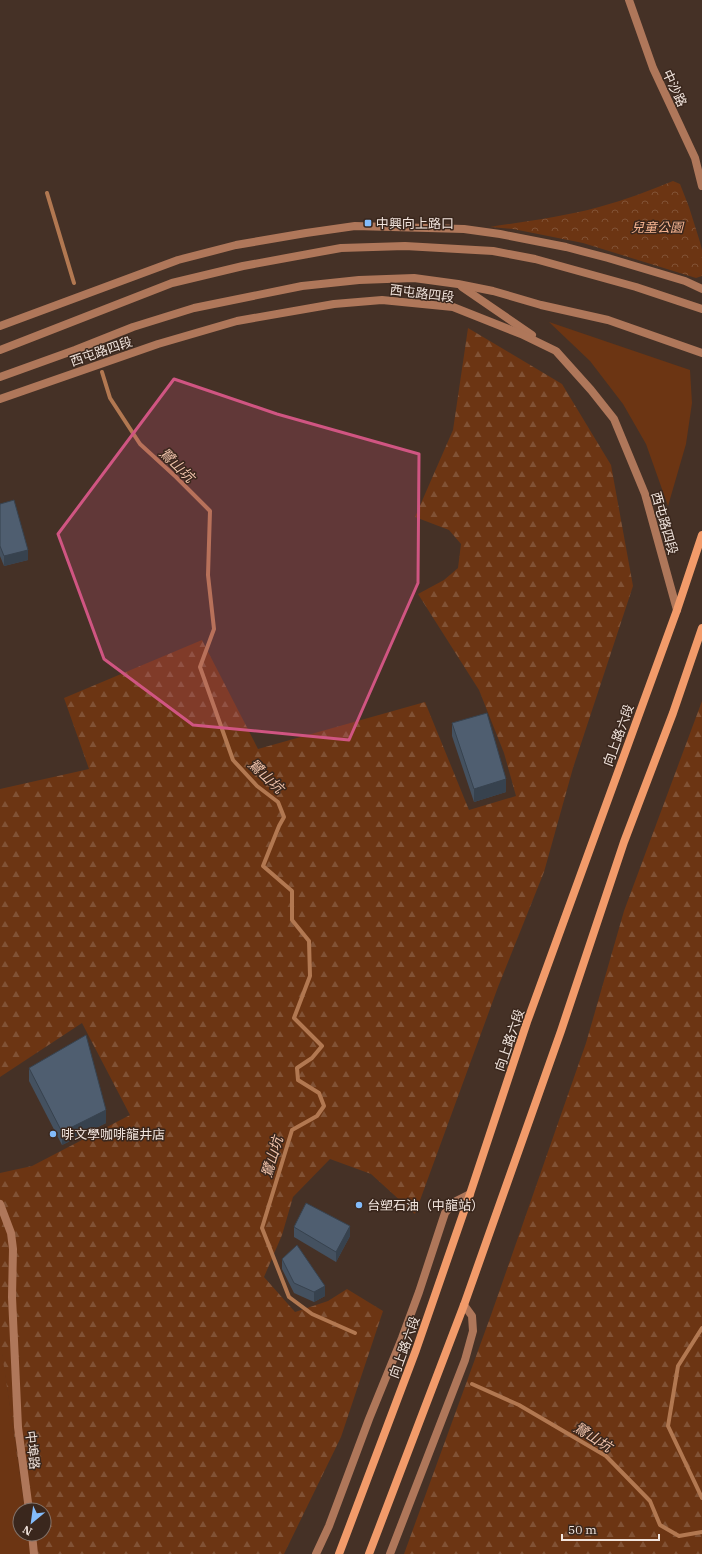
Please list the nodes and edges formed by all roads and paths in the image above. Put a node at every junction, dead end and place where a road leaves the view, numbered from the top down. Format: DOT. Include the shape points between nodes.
graph roads {
  1 [pos="629,0"];
  2 [pos="702,186"];
  3 [pos="458,284"];
  4 [pos="702,289"];
  5 [pos="702,308"];
  6 [pos="0,326"];
  7 [pos="0,350"];
  8 [pos="556,351"];
  9 [pos="702,353"];
  10 [pos="0,377"];
  11 [pos="0,399"];
  12 [pos="702,534"];
  13 [pos="676,610"];
  14 [pos="702,628"];
  15 [pos="470,1194"];
  16 [pos="0,1204"];
  17 [pos="464,1305"];
  18 [pos="28,1502"];
  19 [pos="33,1542"];
  20 [pos="34,1554"];
  21 [pos="316,1554"];
  22 [pos="339,1554"];
  23 [pos="369,1554"];
  24 [pos="390,1554"];
  1 -- 2 [label="street, 中沙路" via="653,68 695,158"];
  3 -- 8 [label="street"];
  3 -- 9 [label="street, 西屯路四段" via="608,320"];
  3 -- 10 [label="street, 西屯路四段" via="414,278 302,286 194,308 133,327"];
  4 -- 6 [label="street" via="566,246 500,234 464,229 355,226 236,245 178,260"];
  5 -- 7 [label="street" via="636,287 493,250 405,246 341,248 243,266 172,283"];
  8 -- 11 [label="street, 西屯路四段" via="453,307 382,300 334,304 237,321 158,344"];
  8 -- 13 [label="street, 西屯路四段" via="614,419 645,494"];
  12 -- 13 [label="main road, 向上路六段"];
  13 -- 15 [label="main road, 向上路六段" via="535,1000"];
  14 -- 17 [label="main road" via="673,714 624,842 561,1032"];
  15 -- 21 [label="street" via="454,1202 445,1213 402,1338"];
  15 -- 22 [label="main road, 向上路六段" via="416,1350"];
  16 -- 18 [label="street, 中埠路" via="11,1233 13,1249 12,1297 18,1427"];
  17 -- 23 [label="main road"];
  17 -- 24 [label="street" via="472,1316 473,1331 465,1360"];
  19 -- 20 [label="street"];
}
